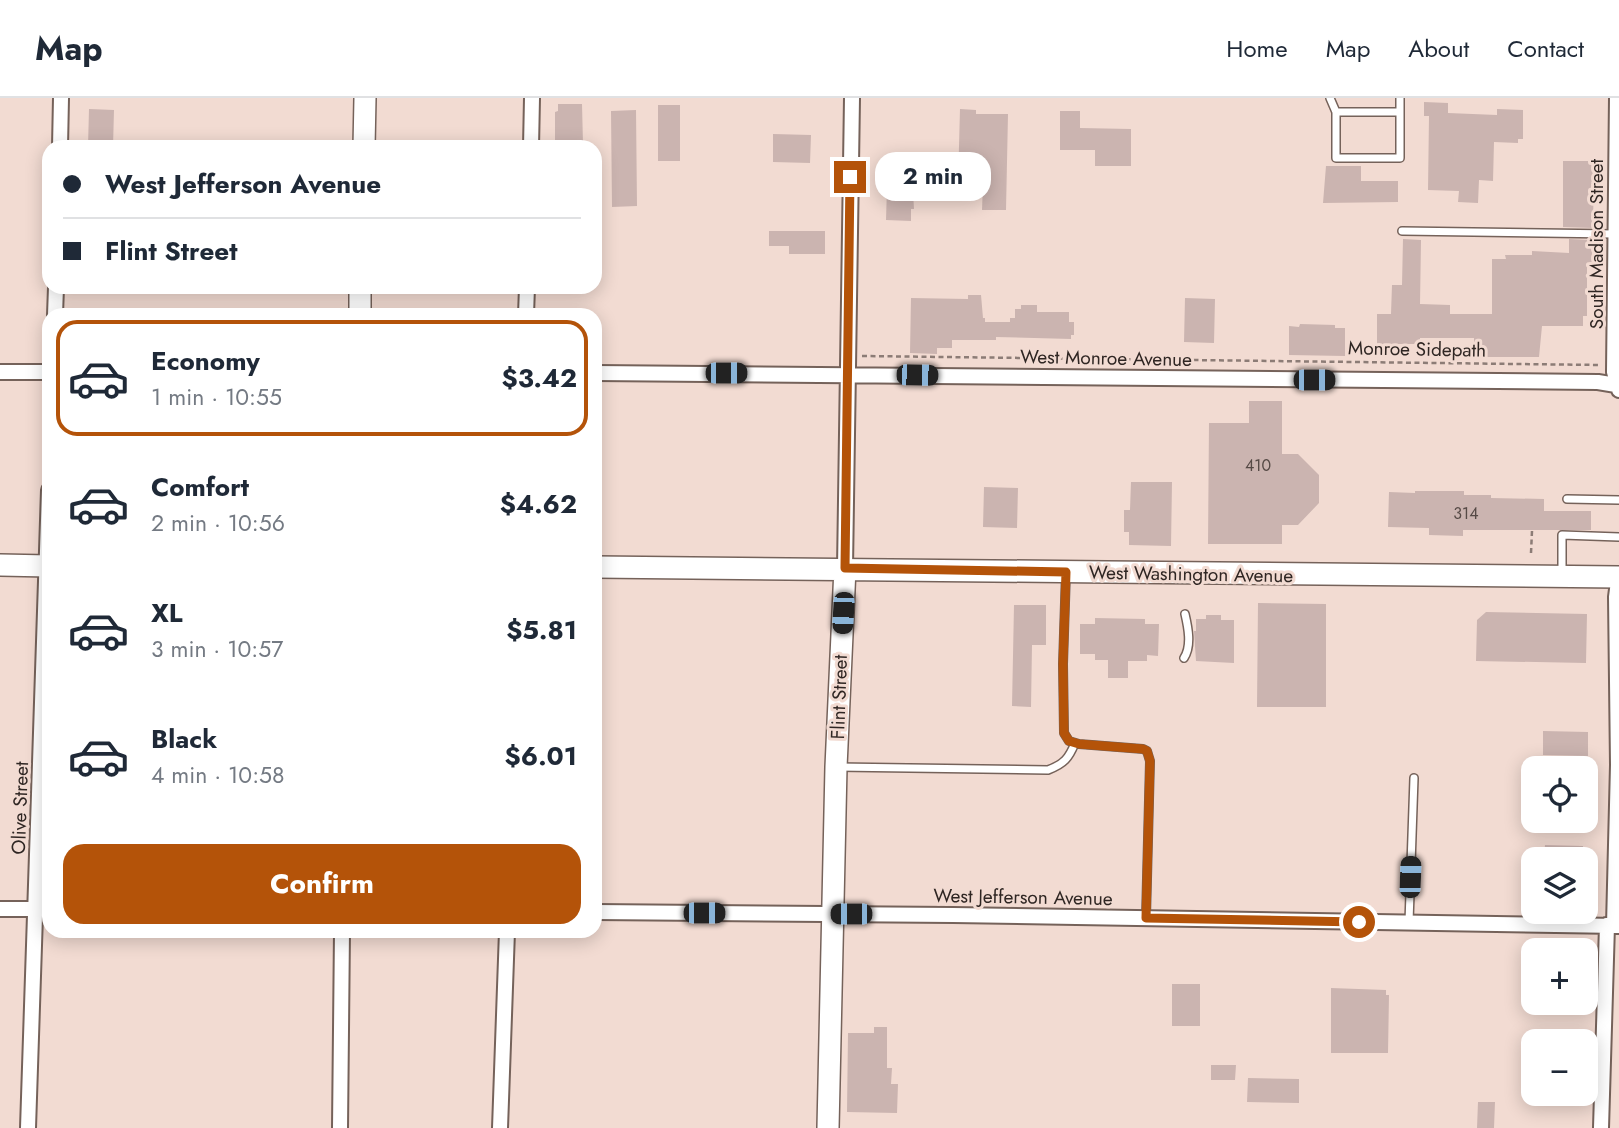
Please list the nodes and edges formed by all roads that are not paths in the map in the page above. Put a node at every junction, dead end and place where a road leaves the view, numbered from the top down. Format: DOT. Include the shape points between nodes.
graph roads {
  1 [pos="61,98"];
  2 [pos="365,98"];
  3 [pos="532,98"];
  4 [pos="852,98"];
  5 [pos="1330,98"];
  6 [pos="1401,98"];
  7 [pos="1617,98"];
  8 [pos="1336,113"];
  9 [pos="1400,113"];
  10 [pos="60,140"];
  11 [pos="364,140"];
  12 [pos="531,140"];
  13 [pos="1402,232"];
  14 [pos="1615,234"];
  15 [pos="0,372"];
  16 [pos="42,372"];
  17 [pos="602,373"];
  18 [pos="846,374"];
  19 [pos="1617,387"];
  20 [pos="1567,499"];
  21 [pos="1619,499"];
  22 [pos="1619,537"];
  23 [pos="0,565"];
  24 [pos="42,566"];
  25 [pos="602,567"];
  26 [pos="845,568"];
  27 [pos="1066,572"];
  28 [pos="1619,576"];
  29 [pos="1562,577"];
  30 [pos="1185,614"];
  31 [pos="1184,658"];
  32 [pos="1075,743"];
  33 [pos="836,767"];
  34 [pos="1414,778"];
  35 [pos="1618,802"];
  36 [pos="0,909"];
  37 [pos="42,909"];
  38 [pos="602,912"];
  39 [pos="833,914"];
  40 [pos="1146,918"];
  41 [pos="1409,922"];
  42 [pos="1613,926"];
  43 [pos="342,938"];
  44 [pos="507,938"];
  45 [pos="28,1128"];
  46 [pos="340,1128"];
  47 [pos="500,1128"];
  48 [pos="828,1128"];
  49 [pos="1601,1128"];
  1 -- 10 [label="street"];
  2 -- 11 [label="street"];
  3 -- 12 [label="street"];
  4 -- 18 [label="street, Flint Street"];
  5 -- 8 [label="lane"];
  6 -- 9 [label="lane"];
  7 -- 14 [label="street, South Madison Street"];
  8 -- 9 [label="lane"];
  8 -- 9 [label="lane" via="1336,158 1400,158"];
  13 -- 14 [label="lane"];
  14 -- 19 [label="street, South Madison Street"];
  15 -- 16 [label="street"];
  17 -- 18 [label="street, West Monroe Avenue"];
  18 -- 19 [label="street, West Monroe Avenue" via="1598,382"];
  18 -- 26 [label="street, Flint Street"];
  20 -- 21 [label="lane"];
  22 -- 29 [label="lane" via="1562,535"];
  23 -- 24 [label="street"];
  25 -- 26 [label="street, West Washington Avenue"];
  26 -- 27 [label="street, West Washington Avenue"];
  26 -- 33 [label="street, Flint Street"];
  27 -- 29 [label="street, West Washington Avenue"];
  27 -- 32 [label="lane" via="1064,733"];
  28 -- 29 [label="street, West Washington Avenue"];
  28 -- 35 [label="street"];
  30 -- 31 [label="lane" via="1188,651"];
  32 -- 33 [label="lane" via="1062,765 1048,770"];
  32 -- 40 [label="lane" via="1147,751"];
  33 -- 39 [label="street, Flint Street"];
  34 -- 41 [label="lane"];
  35 -- 42 [label="street"];
  36 -- 37 [label="street"];
  37 -- 45 [label="street, Olive Street"];
  38 -- 39 [label="street, West Jefferson Avenue"];
  39 -- 40 [label="street, West Jefferson Avenue"];
  39 -- 48 [label="street, Flint Street"];
  40 -- 41 [label="street, West Jefferson Avenue"];
  41 -- 42 [label="street, West Jefferson Avenue"];
  42 -- 49 [label="street"];
  43 -- 46 [label="street"];
  44 -- 47 [label="street"];
}
